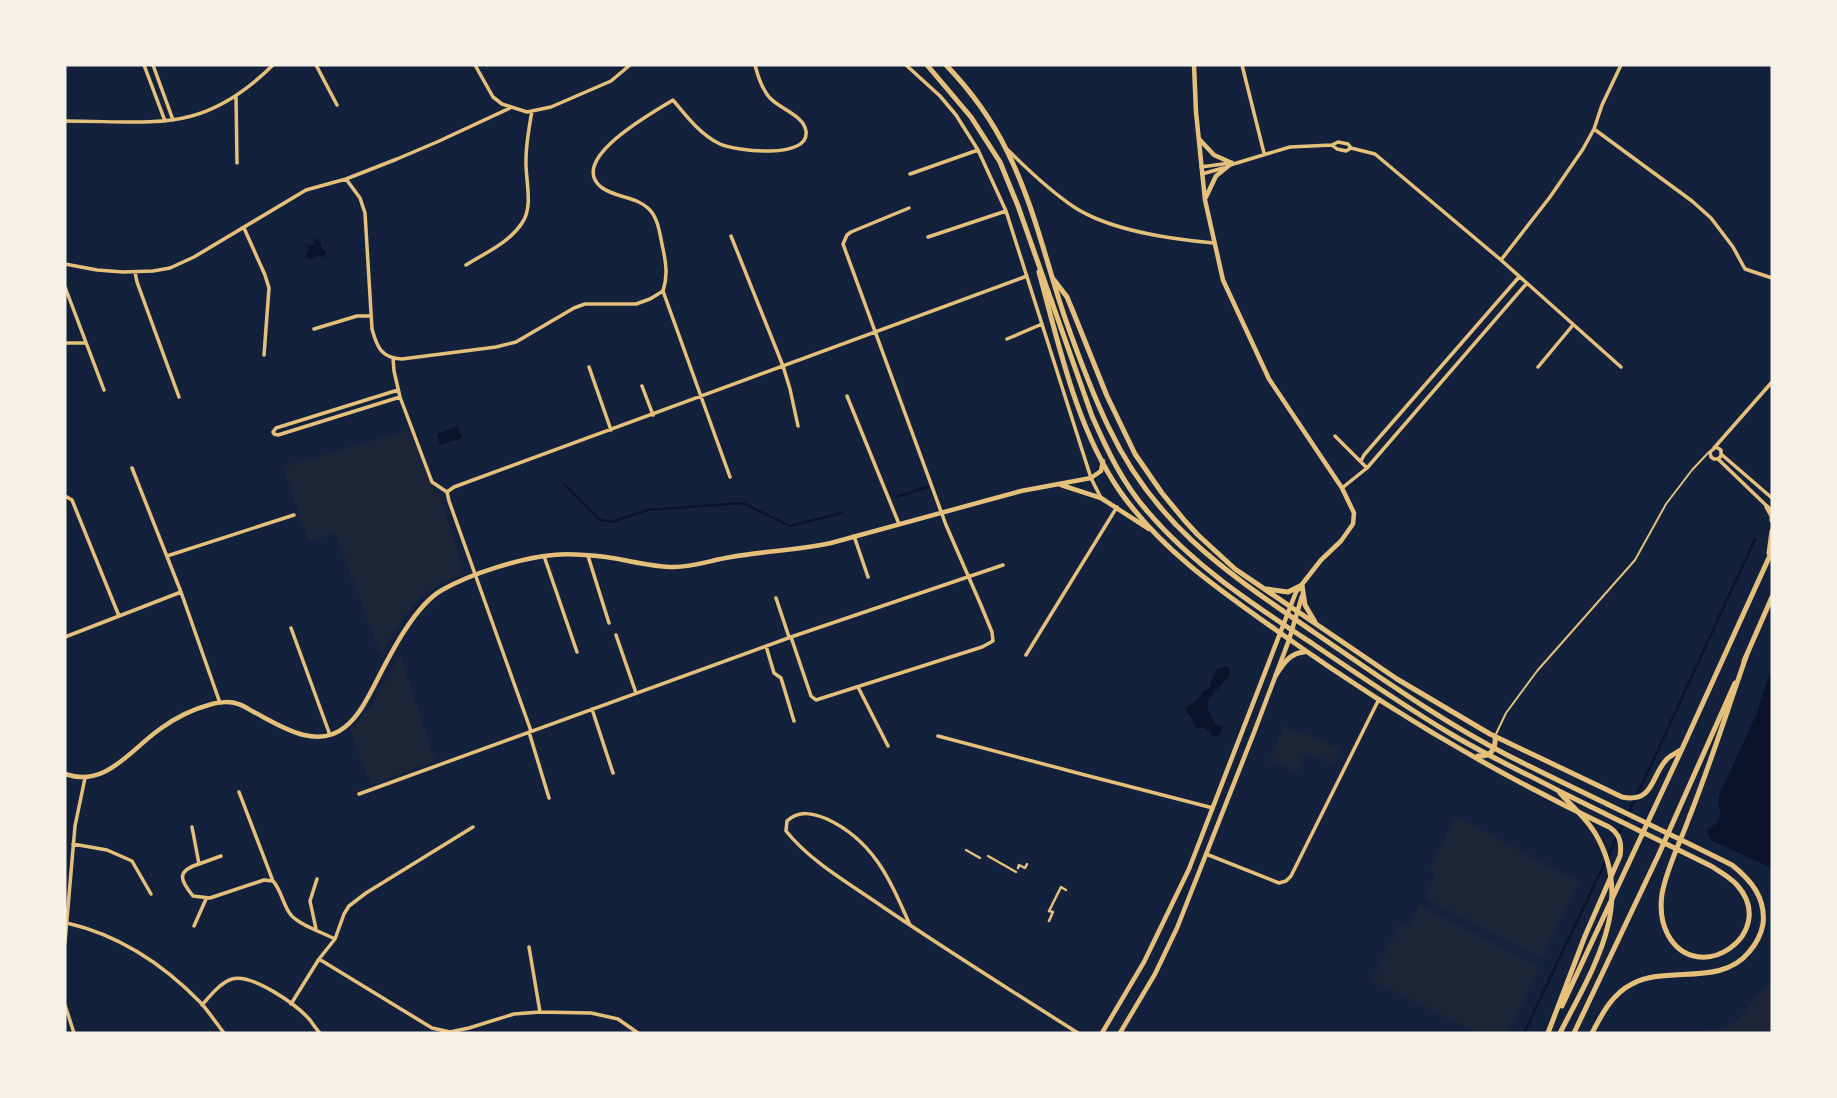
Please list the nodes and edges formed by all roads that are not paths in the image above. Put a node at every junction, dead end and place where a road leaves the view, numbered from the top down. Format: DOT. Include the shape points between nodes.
graph roads {
  1 [pos="144,65"];
  2 [pos="153,65"];
  3 [pos="273,65"];
  4 [pos="316,65"];
  5 [pos="475,65"];
  6 [pos="630,65"];
  7 [pos="755,65"];
  8 [pos="906,65"];
  9 [pos="927,65"];
  10 [pos="946,65"];
  11 [pos="1194,65"];
  12 [pos="1242,65"];
  13 [pos="1621,65"];
  14 [pos="236,96"];
  15 [pos="337,105"];
  16 [pos="510,108"];
  17 [pos="532,111"];
  18 [pos="173,120"];
  19 [pos="65,121"];
  20 [pos="165,121"];
  21 [pos="1594,129"];
  22 [pos="1199,139"];
  23 [pos="978,149"];
  24 [pos="1007,149"];
  25 [pos="1264,153"];
  26 [pos="237,163"];
  27 [pos="1233,163"];
  28 [pos="1202,170"];
  29 [pos="909,174"];
  30 [pos="346,179"];
  31 [pos="1205,200"];
  32 [pos="909,208"];
  33 [pos="1006,211"];
  34 [pos="244,228"];
  35 [pos="731,236"];
  36 [pos="928,237"];
  37 [pos="1214,243"];
  38 [pos="1032,248"];
  39 [pos="1501,260"];
  40 [pos="65,264"];
  41 [pos="466,265"];
  42 [pos="135,272"];
  43 [pos="1027,276"];
  44 [pos="1520,276"];
  45 [pos="1771,277"];
  46 [pos="1054,281"];
  47 [pos="1527,283"];
  48 [pos="65,287"];
  49 [pos="663,290"];
  50 [pos="371,316"];
  51 [pos="1061,318"];
  52 [pos="1042,324"];
  53 [pos="1573,326"];
  54 [pos="314,329"];
  55 [pos="874,332"];
  56 [pos="1007,339"];
  57 [pos="65,343"];
  58 [pos="85,343"];
  59 [pos="264,355"];
  60 [pos="393,358"];
  61 [pos="783,366"];
  62 [pos="589,367"];
  63 [pos="1538,367"];
  64 [pos="1621,367"];
  65 [pos="1772,382"];
  66 [pos="642,386"];
  67 [pos="104,390"];
  68 [pos="398,390"];
  69 [pos="848,396"];
  70 [pos="179,397"];
  71 [pos="400,397"];
  72 [pos="701,397"];
  73 [pos="653,415"];
  74 [pos="798,426"];
  75 [pos="611,430"];
  76 [pos="1335,436"];
  77 [pos="1712,450"];
  78 [pos="1720,456"];
  79 [pos="1103,460"];
  80 [pos="1361,461"];
  81 [pos="132,468"];
  82 [pos="1367,468"];
  83 [pos="730,477"];
  84 [pos="1091,478"];
  85 [pos="1059,485"];
  86 [pos="1342,488"];
  87 [pos="447,492"];
  88 [pos="65,496"];
  89 [pos="1101,498"];
  90 [pos="1772,498"];
  91 [pos="1117,507"];
  92 [pos="1770,509"];
  93 [pos="942,513"];
  94 [pos="294,515"];
  95 [pos="1772,520"];
  96 [pos="898,524"];
  97 [pos="1150,530"];
  98 [pos="1772,531"];
  99 [pos="854,536"];
  100 [pos="1772,551"];
  101 [pos="589,555"];
  102 [pos="167,556"];
  103 [pos="544,556"];
  104 [pos="1767,563"];
  105 [pos="1003,565"];
  106 [pos="475,575"];
  107 [pos="868,577"];
  108 [pos="969,577"];
  109 [pos="1303,585"];
  110 [pos="1264,589"];
  111 [pos="181,592"];
  112 [pos="1772,597"];
  113 [pos="776,598"];
  114 [pos="1290,607"];
  115 [pos="1298,612"];
  116 [pos="119,616"];
  117 [pos="609,623"];
  118 [pos="1316,624"];
  119 [pos="291,628"];
  120 [pos="1280,634"];
  121 [pos="616,635"];
  122 [pos="65,637"];
  123 [pos="790,637"];
  124 [pos="1289,640"];
  125 [pos="766,646"];
  126 [pos="577,652"];
  127 [pos="1307,653"];
  128 [pos="1026,655"];
  129 [pos="1746,657"];
  130 [pos="1276,675"];
  131 [pos="858,687"];
  132 [pos="636,693"];
  133 [pos="1379,699"];
  134 [pos="220,703"];
  135 [pos="592,709"];
  136 [pos="794,721"];
  137 [pos="530,732"];
  138 [pos="330,735"];
  139 [pos="938,736"];
  140 [pos="1495,737"];
  141 [pos="888,746"];
  142 [pos="1682,749"];
  143 [pos="1472,755"];
  144 [pos="613,773"];
  145 [pos="65,774"];
  146 [pos="85,778"];
  147 [pos="1555,788"];
  148 [pos="239,792"];
  149 [pos="359,794"];
  150 [pos="549,798"];
  151 [pos="1213,808"];
  152 [pos="192,827"];
  153 [pos="473,827"];
  154 [pos="73,844"];
  155 [pos="966,850"];
  156 [pos="1206,854"];
  157 [pos="221,856"];
  158 [pos="988,856"];
  159 [pos="980,858"];
  160 [pos="199,864"];
  161 [pos="1027,864"];
  162 [pos="317,878"];
  163 [pos="273,881"];
  164 [pos="1066,890"];
  165 [pos="151,894"];
  166 [pos="206,899"];
  167 [pos="1049,921"];
  168 [pos="67,923"];
  169 [pos="910,925"];
  170 [pos="194,926"];
  171 [pos="316,929"];
  172 [pos="335,939"];
  173 [pos="65,942"];
  174 [pos="528,947"];
  175 [pos="319,959"];
  176 [pos="291,1004"];
  177 [pos="65,1005"];
  178 [pos="202,1005"];
  179 [pos="540,1012"];
  180 [pos="432,1028"];
  181 [pos="449,1032"];
  182 [pos="74,1033"];
  183 [pos="224,1033"];
  184 [pos="320,1033"];
  185 [pos="436,1033"];
  186 [pos="638,1033"];
  187 [pos="1078,1033"];
  188 [pos="1102,1033"];
  189 [pos="1120,1033"];
  190 [pos="1549,1033"];
  191 [pos="1560,1033"];
  192 [pos="1574,1033"];
  193 [pos="1592,1033"];
  1 -- 20 [label="street"];
  2 -- 18 [label="street"];
  3 -- 14 [label="street"];
  4 -- 15 [label="street"];
  5 -- 16 [label="street" via="494,97"];
  6 -- 17 [label="street" via="611,80"];
  7 -- 49 [label="street" via="771,98 806,129 806,137 796,148 764,151 719,143 673,100 609,144 594,163 592,174 599,186 651,211 666,261"];
  8 -- 23 [label="street" via="940,96"];
  9 -- 38 [label="main road" via="971,117 1000,162"];
  10 -- 24 [label="main road"];
  11 -- 22 [label="main road"];
  12 -- 25 [label="street"];
  13 -- 21 [label="street"];
  14 -- 18 [label="street" via="204,113"];
  14 -- 26 [label="street"];
  16 -- 17 [label="street"];
  16 -- 30 [label="street"];
  17 -- 41 [label="street" via="527,132 528,209 523,223"];
  18 -- 20 [label="street"];
  19 -- 20 [label="street"];
  21 -- 39 [label="street"];
  21 -- 45 [label="street" via="1712,218 1745,269"];
  22 -- 27 [label="main road" via="1214,155"];
  22 -- 28 [label="main road"];
  23 -- 29 [label="street"];
  23 -- 33 [label="street"];
  24 -- 37 [label="street" via="1075,208 1124,228"];
  24 -- 46 [label="main road"];
  25 -- 27 [label="street"];
  25 -- 39 [label="street" via="1290,146 1332,145 1375,155"];
  27 -- 28 [label="street" via="1223,169"];
  27 -- 31 [label="main road" via="1213,181"];
  28 -- 31 [label="main road"];
  30 -- 34 [label="street" via="306,190"];
  30 -- 50 [label="street" via="365,213"];
  31 -- 37 [label="main road"];
  32 -- 55 [label="street" via="851,232 844,244"];
  33 -- 36 [label="street"];
  33 -- 43 [label="street"];
  34 -- 42 [label="street" via="170,268"];
  34 -- 59 [label="street" via="269,288"];
  35 -- 61 [label="street"];
  37 -- 86 [label="main road" via="1223,280 1269,379"];
  38 -- 51 [label="main road"];
  38 -- 79 [label="main road" via="1069,380"];
  39 -- 44 [label="street"];
  40 -- 42 [label="street"];
  42 -- 70 [label="street"];
  43 -- 52 [label="street"];
  43 -- 55 [label="street"];
  44 -- 47 [label="street"];
  44 -- 80 [label="street"];
  46 -- 51 [label="main road"];
  46 -- 110 [label="main road" via="1067,297 1124,434 1148,473 1198,535"];
  47 -- 53 [label="street"];
  47 -- 82 [label="street"];
  48 -- 58 [label="street"];
  49 -- 60 [label="street" via="636,303 585,304 516,342"];
  49 -- 72 [label="street"];
  50 -- 54 [label="street"];
  50 -- 60 [label="street" via="376,344"];
  51 -- 147 [label="main road" via="1106,448 1139,501 1176,543 1228,586 1390,696"];
  51 -- 193 [label="main road" via="1129,467 1181,532 1236,578 1461,728 1732,865 1754,886 1764,916 1762,931 1746,957 1721,970 1635,982 1614,997"];
  52 -- 56 [label="street"];
  52 -- 84 [label="street"];
  53 -- 63 [label="street"];
  53 -- 64 [label="street"];
  55 -- 61 [label="street"];
  55 -- 93 [label="street"];
  57 -- 58 [label="street"];
  58 -- 67 [label="street"];
  60 -- 68 [label="street"];
  61 -- 72 [label="street"];
  61 -- 74 [label="street"];
  62 -- 75 [label="street"];
  65 -- 77 [label="street"];
  66 -- 73 [label="street"];
  68 -- 71 [label="street"];
  68 -- 71 [label="street" via="273,432 278,435"];
  69 -- 96 [label="street"];
  71 -- 87 [label="street" via="432,482"];
  72 -- 73 [label="street"];
  72 -- 83 [label="street"];
  73 -- 75 [label="street"];
  75 -- 87 [label="street"];
  76 -- 80 [label="street"];
  77 -- 78 [label="street" via="1719,449"];
  77 -- 78 [label="street" via="1713,459"];
  77 -- 140 [label="lane" via="1666,503 1635,561 1537,671 1506,713"];
  78 -- 90 [label="street"];
  78 -- 92 [label="street"];
  79 -- 84 [label="main road" via="1101,471"];
  79 -- 97 [label="main road"];
  80 -- 82 [label="street"];
  81 -- 102 [label="street"];
  82 -- 86 [label="street"];
  84 -- 85 [label="main road"];
  84 -- 89 [label="street"];
  85 -- 89 [label="main road"];
  85 -- 93 [label="main road"];
  86 -- 109 [label="main road" via="1354,521"];
  87 -- 106 [label="street"];
  88 -- 116 [label="street" via="72,500"];
  89 -- 91 [label="main road"];
  91 -- 97 [label="main road"];
  91 -- 128 [label="street"];
  92 -- 95 [label="main road"];
  93 -- 96 [label="main road"];
  93 -- 108 [label="street"];
  94 -- 102 [label="street"];
  96 -- 99 [label="main road"];
  97 -- 120 [label="main road"];
  98 -- 104 [label="main road"];
  99 -- 101 [label="main road" via="678,567"];
  99 -- 107 [label="street"];
  100 -- 104 [label="main road"];
  101 -- 103 [label="main road"];
  101 -- 117 [label="street"];
  102 -- 111 [label="street"];
  103 -- 106 [label="main road"];
  103 -- 126 [label="street"];
  104 -- 142 [label="main road"];
  105 -- 108 [label="street"];
  106 -- 137 [label="street"];
  106 -- 138 [label="main road" via="427,600 364,704 344,728"];
  108 -- 123 [label="street"];
  108 -- 131 [label="street" via="993,641"];
  109 -- 110 [label="main road" via="1288,592"];
  109 -- 114 [label="main road"];
  109 -- 115 [label="main road"];
  109 -- 118 [label="main road" via="1305,605"];
  110 -- 114 [label="main road"];
  111 -- 116 [label="street"];
  111 -- 134 [label="street"];
  112 -- 129 [label="main road"];
  113 -- 123 [label="street"];
  114 -- 115 [label="main road"];
  114 -- 120 [label="main road"];
  115 -- 118 [label="main road"];
  115 -- 124 [label="main road"];
  116 -- 122 [label="street"];
  118 -- 140 [label="main road"];
  119 -- 138 [label="street"];
  120 -- 124 [label="main road"];
  120 -- 151 [label="main road"];
  121 -- 132 [label="street"];
  123 -- 125 [label="street"];
  123 -- 131 [label="street" via="813,699"];
  124 -- 127 [label="main road"];
  124 -- 130 [label="main road"];
  125 -- 132 [label="street"];
  125 -- 136 [label="street"];
  127 -- 130 [label="main road" via="1291,656"];
  127 -- 133 [label="main road"];
  129 -- 147 [label="main road" via="1689,819 1672,858 1661,910 1669,936 1683,951 1705,957 1727,951 1737,944 1748,923 1749,910 1738,886 1712,866"];
  129 -- 192 [label="main road"];
  130 -- 156 [label="main road"];
  131 -- 141 [label="street"];
  132 -- 135 [label="street"];
  133 -- 143 [label="main road"];
  133 -- 156 [label="street" via="1286,881 1279,883"];
  134 -- 138 [label="main road" via="239,704 295,733"];
  134 -- 146 [label="main road" via="191,710 121,762"];
  135 -- 137 [label="street"];
  135 -- 144 [label="street"];
  137 -- 149 [label="street"];
  137 -- 150 [label="street"];
  139 -- 151 [label="street"];
  140 -- 142 [label="main road" via="1630,799 1653,784 1667,760"];
  140 -- 143 [label="main road" via="1492,753"];
  142 -- 190 [label="main road"];
  143 -- 190 [label="main road" via="1614,830 1621,841 1620,856"];
  145 -- 146 [label="main road"];
  146 -- 154 [label="street"];
  147 -- 191 [label="main road" via="1594,831 1609,863 1613,902 1605,940"];
  148 -- 163 [label="street"];
  151 -- 188 [label="main road" via="1144,962"];
  152 -- 160 [label="street"];
  153 -- 172 [label="street" via="349,906"];
  154 -- 165 [label="street" via="107,850 132,861"];
  154 -- 168 [label="street"];
  155 -- 159 [label="street"];
  156 -- 189 [label="main road" via="1155,974"];
  157 -- 160 [label="street"];
  158 -- 161 [label="street" via="1017,870"];
  160 -- 166 [label="street" via="181,876 193,897"];
  162 -- 171 [label="street" via="310,901"];
  163 -- 166 [label="street"];
  163 -- 171 [label="street" via="290,915"];
  164 -- 167 [label="street" via="1061,887"];
  166 -- 170 [label="street"];
  168 -- 173 [label="street"];
  168 -- 178 [label="street" via="148,957"];
  169 -- 169 [label="street" via="885,871 851,832 817,815 801,813 787,821 786,831 809,855"];
  169 -- 187 [label="street"];
  171 -- 172 [label="street"];
  172 -- 175 [label="street"];
  174 -- 179 [label="street"];
  175 -- 176 [label="street"];
  175 -- 180 [label="street"];
  176 -- 178 [label="street" via="258,983 233,979"];
  176 -- 184 [label="street"];
  177 -- 182 [label="street"];
  178 -- 183 [label="street"];
  179 -- 181 [label="street" via="514,1014"];
  179 -- 186 [label="street" via="609,1016"];
  180 -- 181 [label="street"];
  180 -- 185 [label="street"];
}
